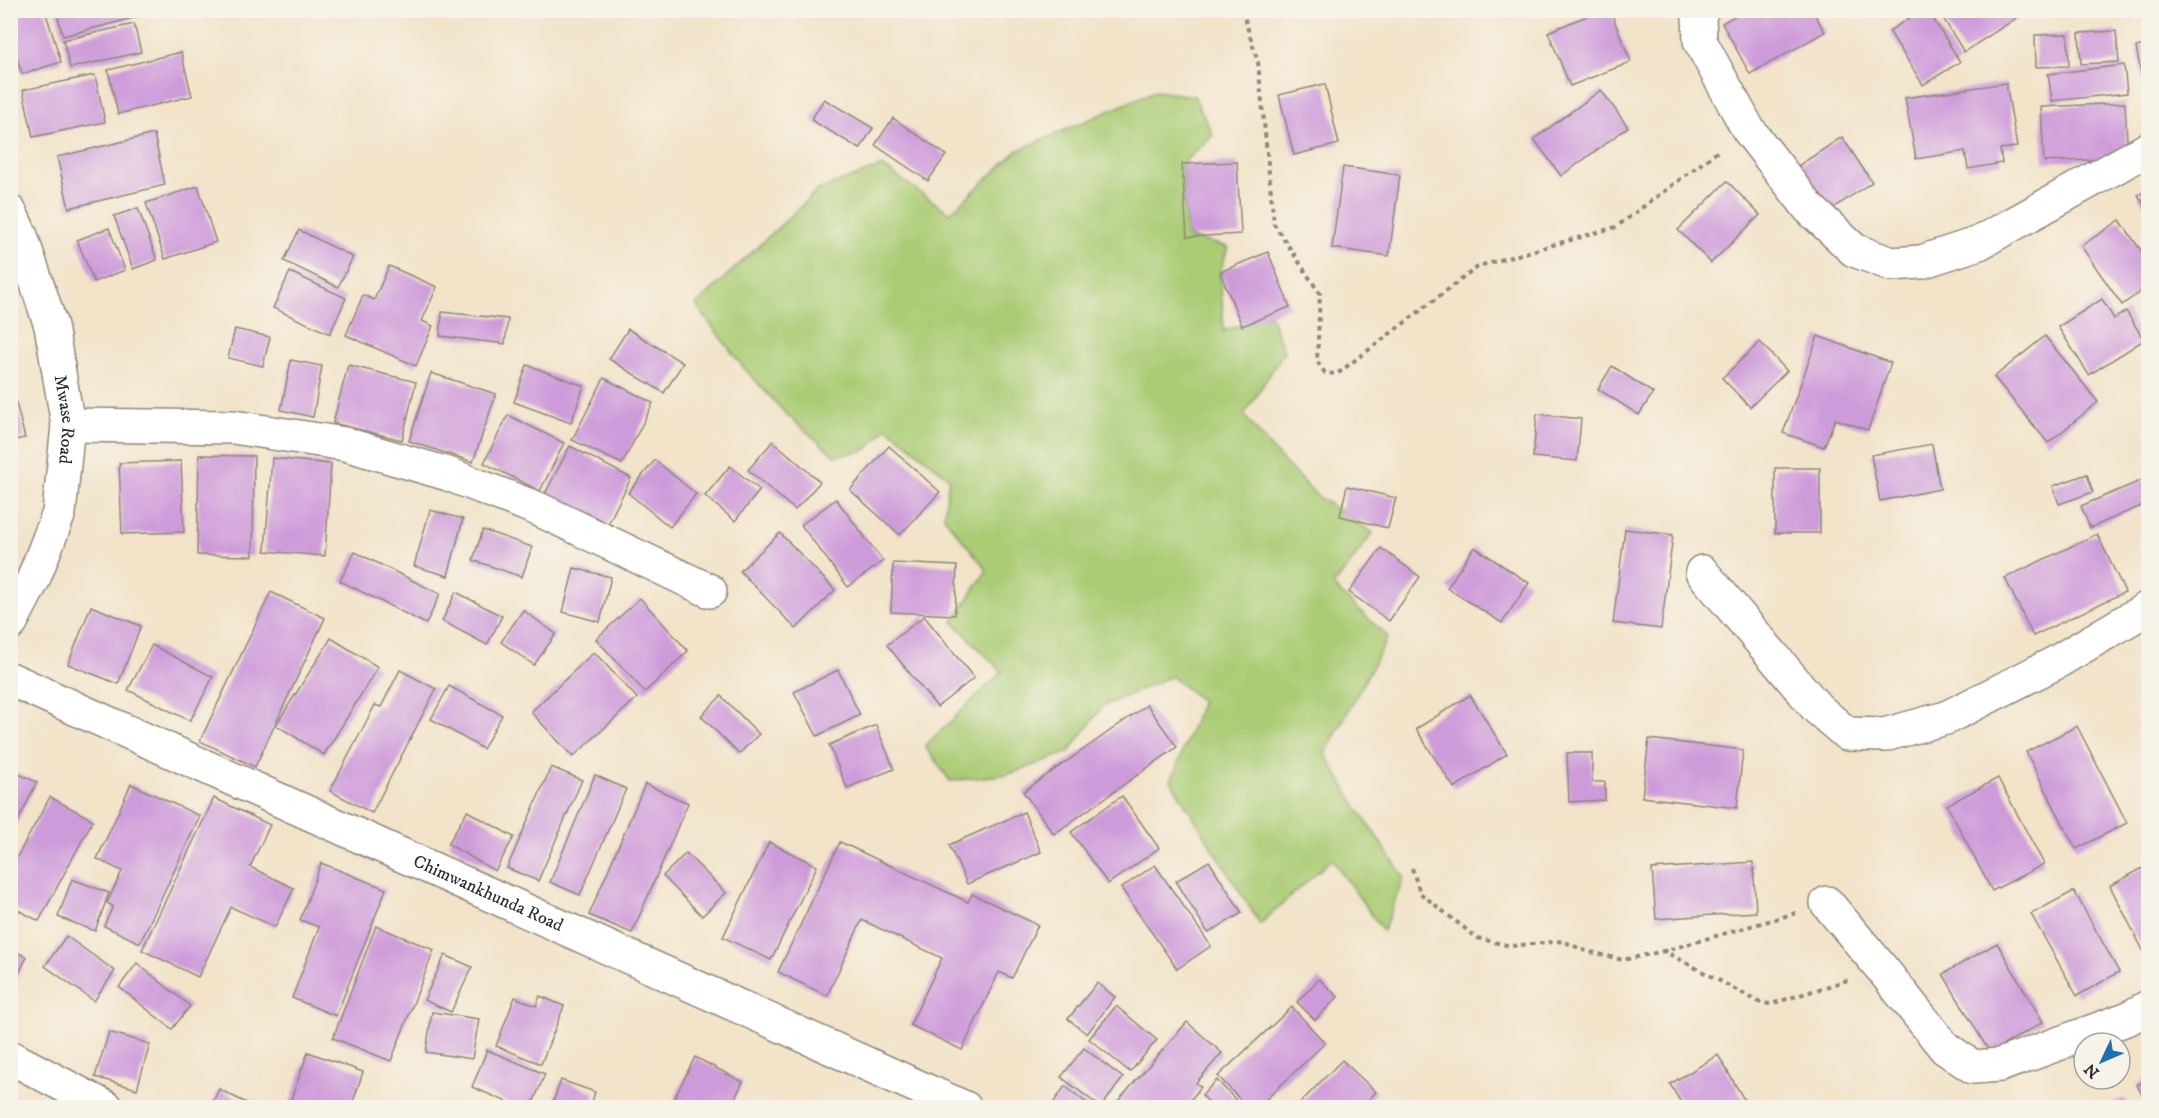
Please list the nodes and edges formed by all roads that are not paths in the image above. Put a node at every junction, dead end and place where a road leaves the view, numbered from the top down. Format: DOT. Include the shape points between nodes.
graph roads {
  1 [pos="1702,10"];
  2 [pos="2148,149"];
  3 [pos="10,212"];
  4 [pos="68,425"];
  5 [pos="1702,572"];
  6 [pos="710,591"];
  7 [pos="2148,608"];
  8 [pos="10,624"];
  9 [pos="10,679"];
  10 [pos="1827,903"];
  11 [pos="2148,1007"];
  12 [pos="10,1057"];
  13 [pos="107,1107"];
  14 [pos="965,1107"];
  1 -- 2 [label="street" via="1700,41 1748,129 1809,208 1854,250 1891,264 1922,262 1979,243"];
  3 -- 4 [label="street, Mwase Road" via="51,326"];
  4 -- 6 [label="street" via="233,427 345,444 448,474 538,509"];
  4 -- 8 [label="street, Mwase Road" via="59,513 33,580"];
  5 -- 7 [label="street" via="1817,708 1847,734 1884,735 1946,718 2055,663"];
  9 -- 14 [label="street, Chimwankhunda Road"];
  10 -- 11 [label="street" via="1945,1048 1973,1067 2000,1065 2129,1018"];
  12 -- 13 [label="street"];
}
